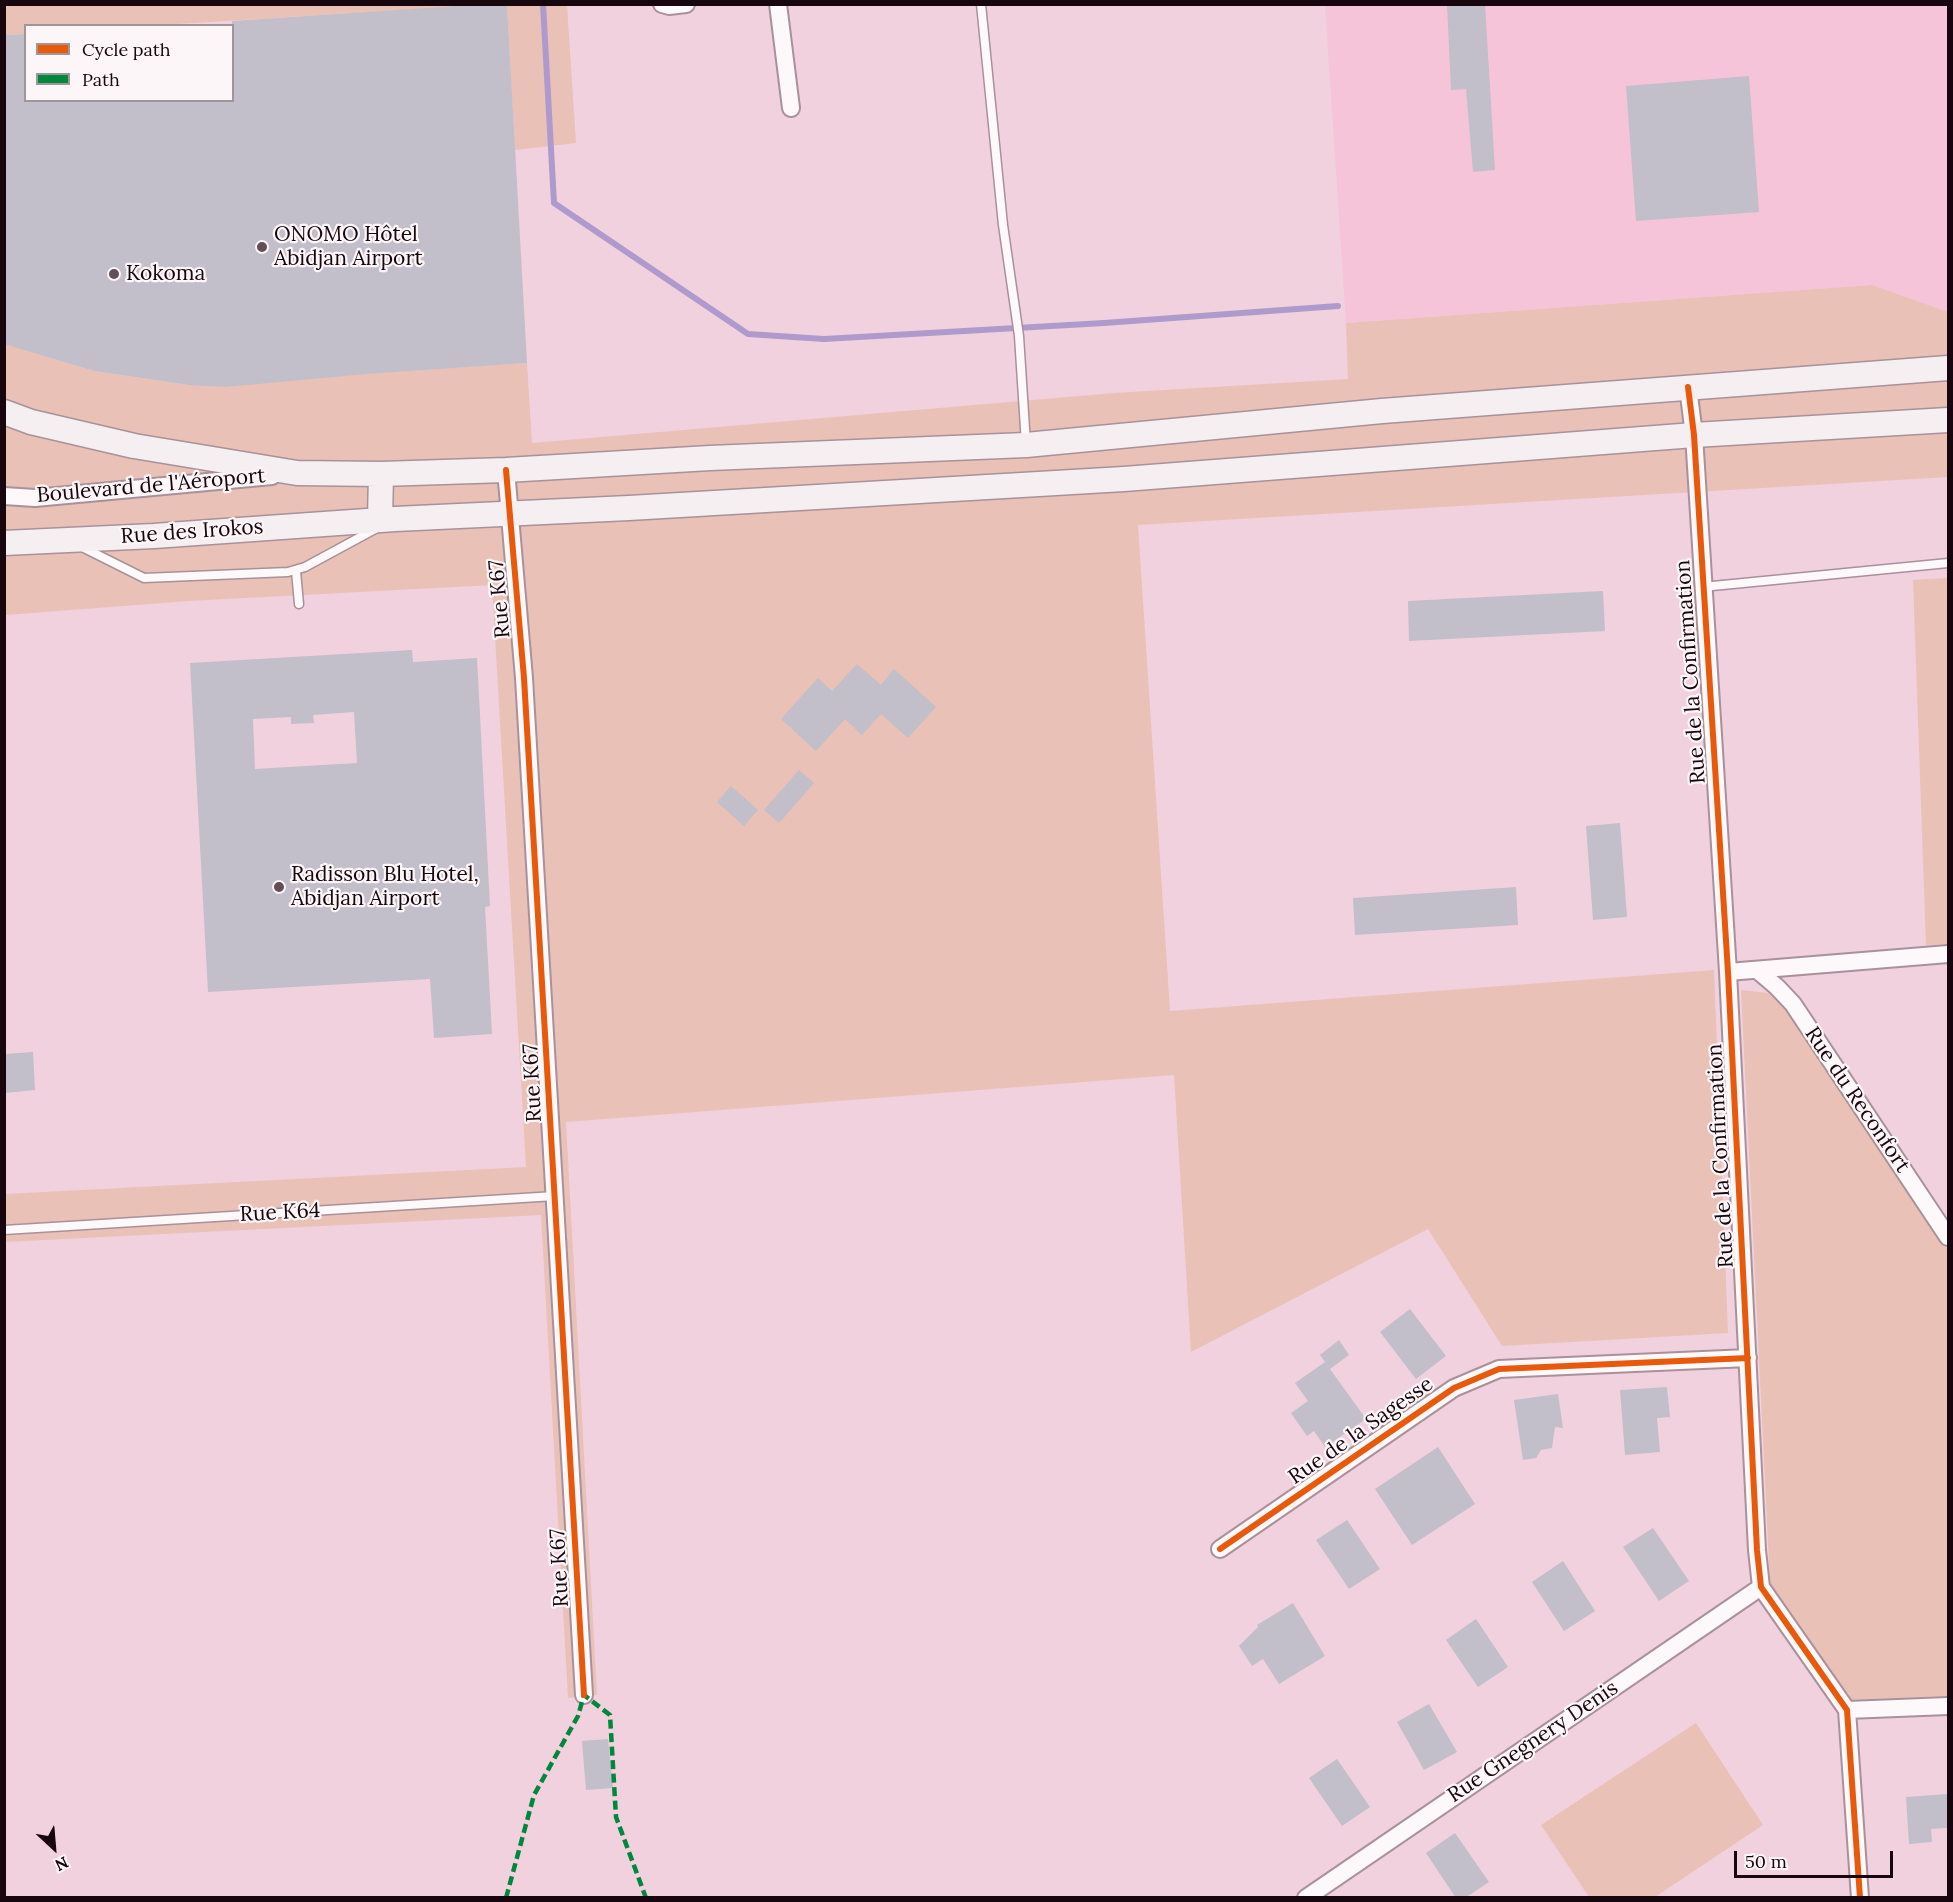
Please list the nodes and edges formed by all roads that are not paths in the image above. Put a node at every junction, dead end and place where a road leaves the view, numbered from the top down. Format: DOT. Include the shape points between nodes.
graph roads {
  1 [pos="662,4"];
  2 [pos="686,4"];
  3 [pos="778,4"];
  4 [pos="981,4"];
  5 [pos="791,108"];
  6 [pos="1948,368"];
  7 [pos="1688,387"];
  8 [pos="4,412"];
  9 [pos="1948,420"];
  10 [pos="1694,435"];
  11 [pos="1026,445"];
  12 [pos="506,471"];
  13 [pos="297,473"];
  14 [pos="381,474"];
  15 [pos="4,496"];
  16 [pos="510,512"];
  17 [pos="388,519"];
  18 [pos="68,539"];
  19 [pos="4,543"];
  20 [pos="1948,563"];
  21 [pos="296,570"];
  22 [pos="1702,587"];
  23 [pos="299,604"];
  24 [pos="1948,954"];
  25 [pos="1757,970"];
  26 [pos="1728,972"];
  27 [pos="556,1196"];
  28 [pos="4,1230"];
  29 [pos="1948,1237"];
  30 [pos="1748,1358"];
  31 [pos="1220,1549"];
  32 [pos="1761,1587"];
  33 [pos="584,1695"];
  34 [pos="1948,1706"];
  35 [pos="1847,1710"];
  36 [pos="1306,1898"];
  37 [pos="1860,1898"];
  1 -- 2 [label="street"];
  3 -- 5 [label="street"];
  4 -- 11 [label="lane" via="1003,225 1019,336"];
  6 -- 7 [label="main road"];
  7 -- 10 [label="street, Rue de la Confirmation"];
  7 -- 11 [label="main road"];
  8 -- 13 [label="main road" via="134,446"];
  9 -- 10 [label="main road, Rue des Irokos"];
  10 -- 16 [label="main road, Rue des Irokos" via="1124,479"];
  10 -- 22 [label="street, Rue de la Confirmation"];
  11 -- 12 [label="main road"];
  12 -- 14 [label="main road"];
  12 -- 16 [label="street, Rue K67"];
  13 -- 14 [label="main road"];
  13 -- 15 [label="street, Boulevard de l'Aéroport" via="35,498"];
  14 -- 17 [label="main road"];
  16 -- 17 [label="main road, Rue des Irokos"];
  16 -- 27 [label="street, Rue K67"];
  17 -- 18 [label="main road, Rue des Irokos"];
  17 -- 21 [label="lane"];
  18 -- 19 [label="main road, Rue des Irokos"];
  18 -- 21 [label="lane" via="144,578"];
  20 -- 22 [label="lane"];
  21 -- 23 [label="lane"];
  22 -- 26 [label="street, Rue de la Confirmation"];
  24 -- 25 [label="street"];
  25 -- 26 [label="street"];
  25 -- 29 [label="street, Rue du Reconfort" via="1793,1004"];
  26 -- 30 [label="street, Rue de la Confirmation"];
  27 -- 28 [label="lane, Rue K64"];
  27 -- 33 [label="street, Rue K67"];
  30 -- 31 [label="street, Rue de la Sagesse" via="1499,1369 1454,1388"];
  30 -- 32 [label="street, Rue de la Confirmation"];
  32 -- 35 [label="street, Rue de la Confirmation"];
  32 -- 36 [label="street, Rue Gnegnery Denis"];
  34 -- 35 [label="street"];
  35 -- 37 [label="street"];
}
